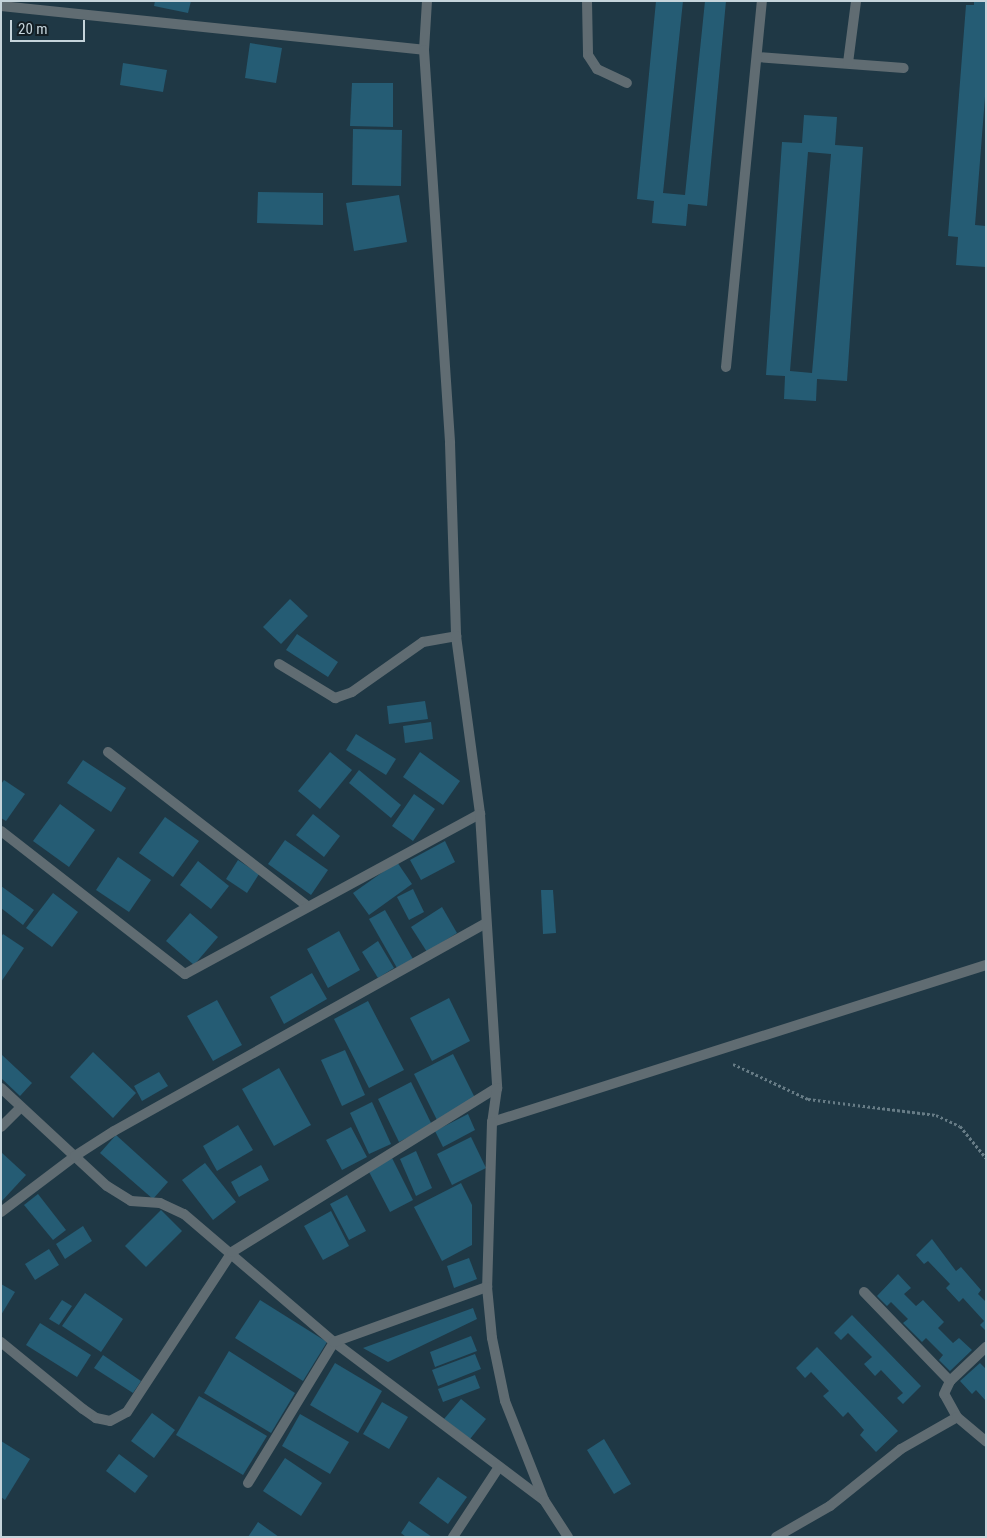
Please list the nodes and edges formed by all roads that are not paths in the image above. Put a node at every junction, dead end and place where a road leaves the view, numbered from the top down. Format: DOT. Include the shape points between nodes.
graph roads {
  1 [pos="427,1"];
  2 [pos="586,1"];
  3 [pos="762,1"];
  4 [pos="856,1"];
  5 [pos="1,6"];
  6 [pos="424,50"];
  7 [pos="757,57"];
  8 [pos="848,63"];
  9 [pos="904,68"];
  10 [pos="627,83"];
  11 [pos="726,368"];
  12 [pos="456,636"];
  13 [pos="279,664"];
  14 [pos="108,752"];
  15 [pos="480,814"];
  16 [pos="1,831"];
  17 [pos="307,906"];
  18 [pos="485,924"];
  19 [pos="986,965"];
  20 [pos="1,1088"];
  21 [pos="497,1088"];
  22 [pos="21,1107"];
  23 [pos="492,1122"];
  24 [pos="1,1127"];
  25 [pos="75,1156"];
  26 [pos="1,1212"];
  27 [pos="232,1252"];
  28 [pos="487,1287"];
  29 [pos="864,1292"];
  30 [pos="1,1342"];
  31 [pos="334,1342"];
  32 [pos="986,1347"];
  33 [pos="950,1381"];
  34 [pos="957,1417"];
  35 [pos="986,1440"];
  36 [pos="499,1467"];
  37 [pos="248,1483"];
  38 [pos="544,1500"];
  39 [pos="453,1537"];
  40 [pos="568,1537"];
  41 [pos="776,1537"];
  1 -- 6 [label="street"];
  2 -- 10 [label="street" via="588,55 597,69"];
  3 -- 7 [label="street"];
  4 -- 8 [label="street"];
  5 -- 6 [label="street"];
  6 -- 12 [label="street" via="450,442"];
  7 -- 8 [label="street"];
  7 -- 11 [label="street"];
  8 -- 9 [label="street"];
  12 -- 13 [label="street" via="423,642 352,692 335,698"];
  12 -- 15 [label="street"];
  14 -- 17 [label="street"];
  15 -- 17 [label="street"];
  15 -- 18 [label="street"];
  16 -- 17 [label="street" via="185,974"];
  18 -- 21 [label="street"];
  18 -- 25 [label="street" via="114,1131"];
  19 -- 23 [label="street"];
  20 -- 22 [label="street"];
  21 -- 23 [label="street"];
  21 -- 27 [label="street"];
  22 -- 24 [label="street"];
  22 -- 25 [label="street"];
  23 -- 28 [label="street"];
  25 -- 26 [label="street"];
  25 -- 27 [label="street" via="121,1196 131,1201 174,1207"];
  27 -- 30 [label="street" via="127,1412 110,1421 96,1418 83,1409"];
  27 -- 31 [label="street"];
  28 -- 31 [label="street"];
  28 -- 38 [label="street" via="492,1338 506,1401"];
  29 -- 33 [label="street"];
  31 -- 36 [label="street"];
  31 -- 37 [label="street"];
  32 -- 33 [label="street"];
  33 -- 34 [label="street" via="944,1394"];
  34 -- 35 [label="street"];
  34 -- 41 [label="street" via="901,1449 830,1506"];
  36 -- 38 [label="street"];
  36 -- 39 [label="street"];
  38 -- 40 [label="street"];
}
